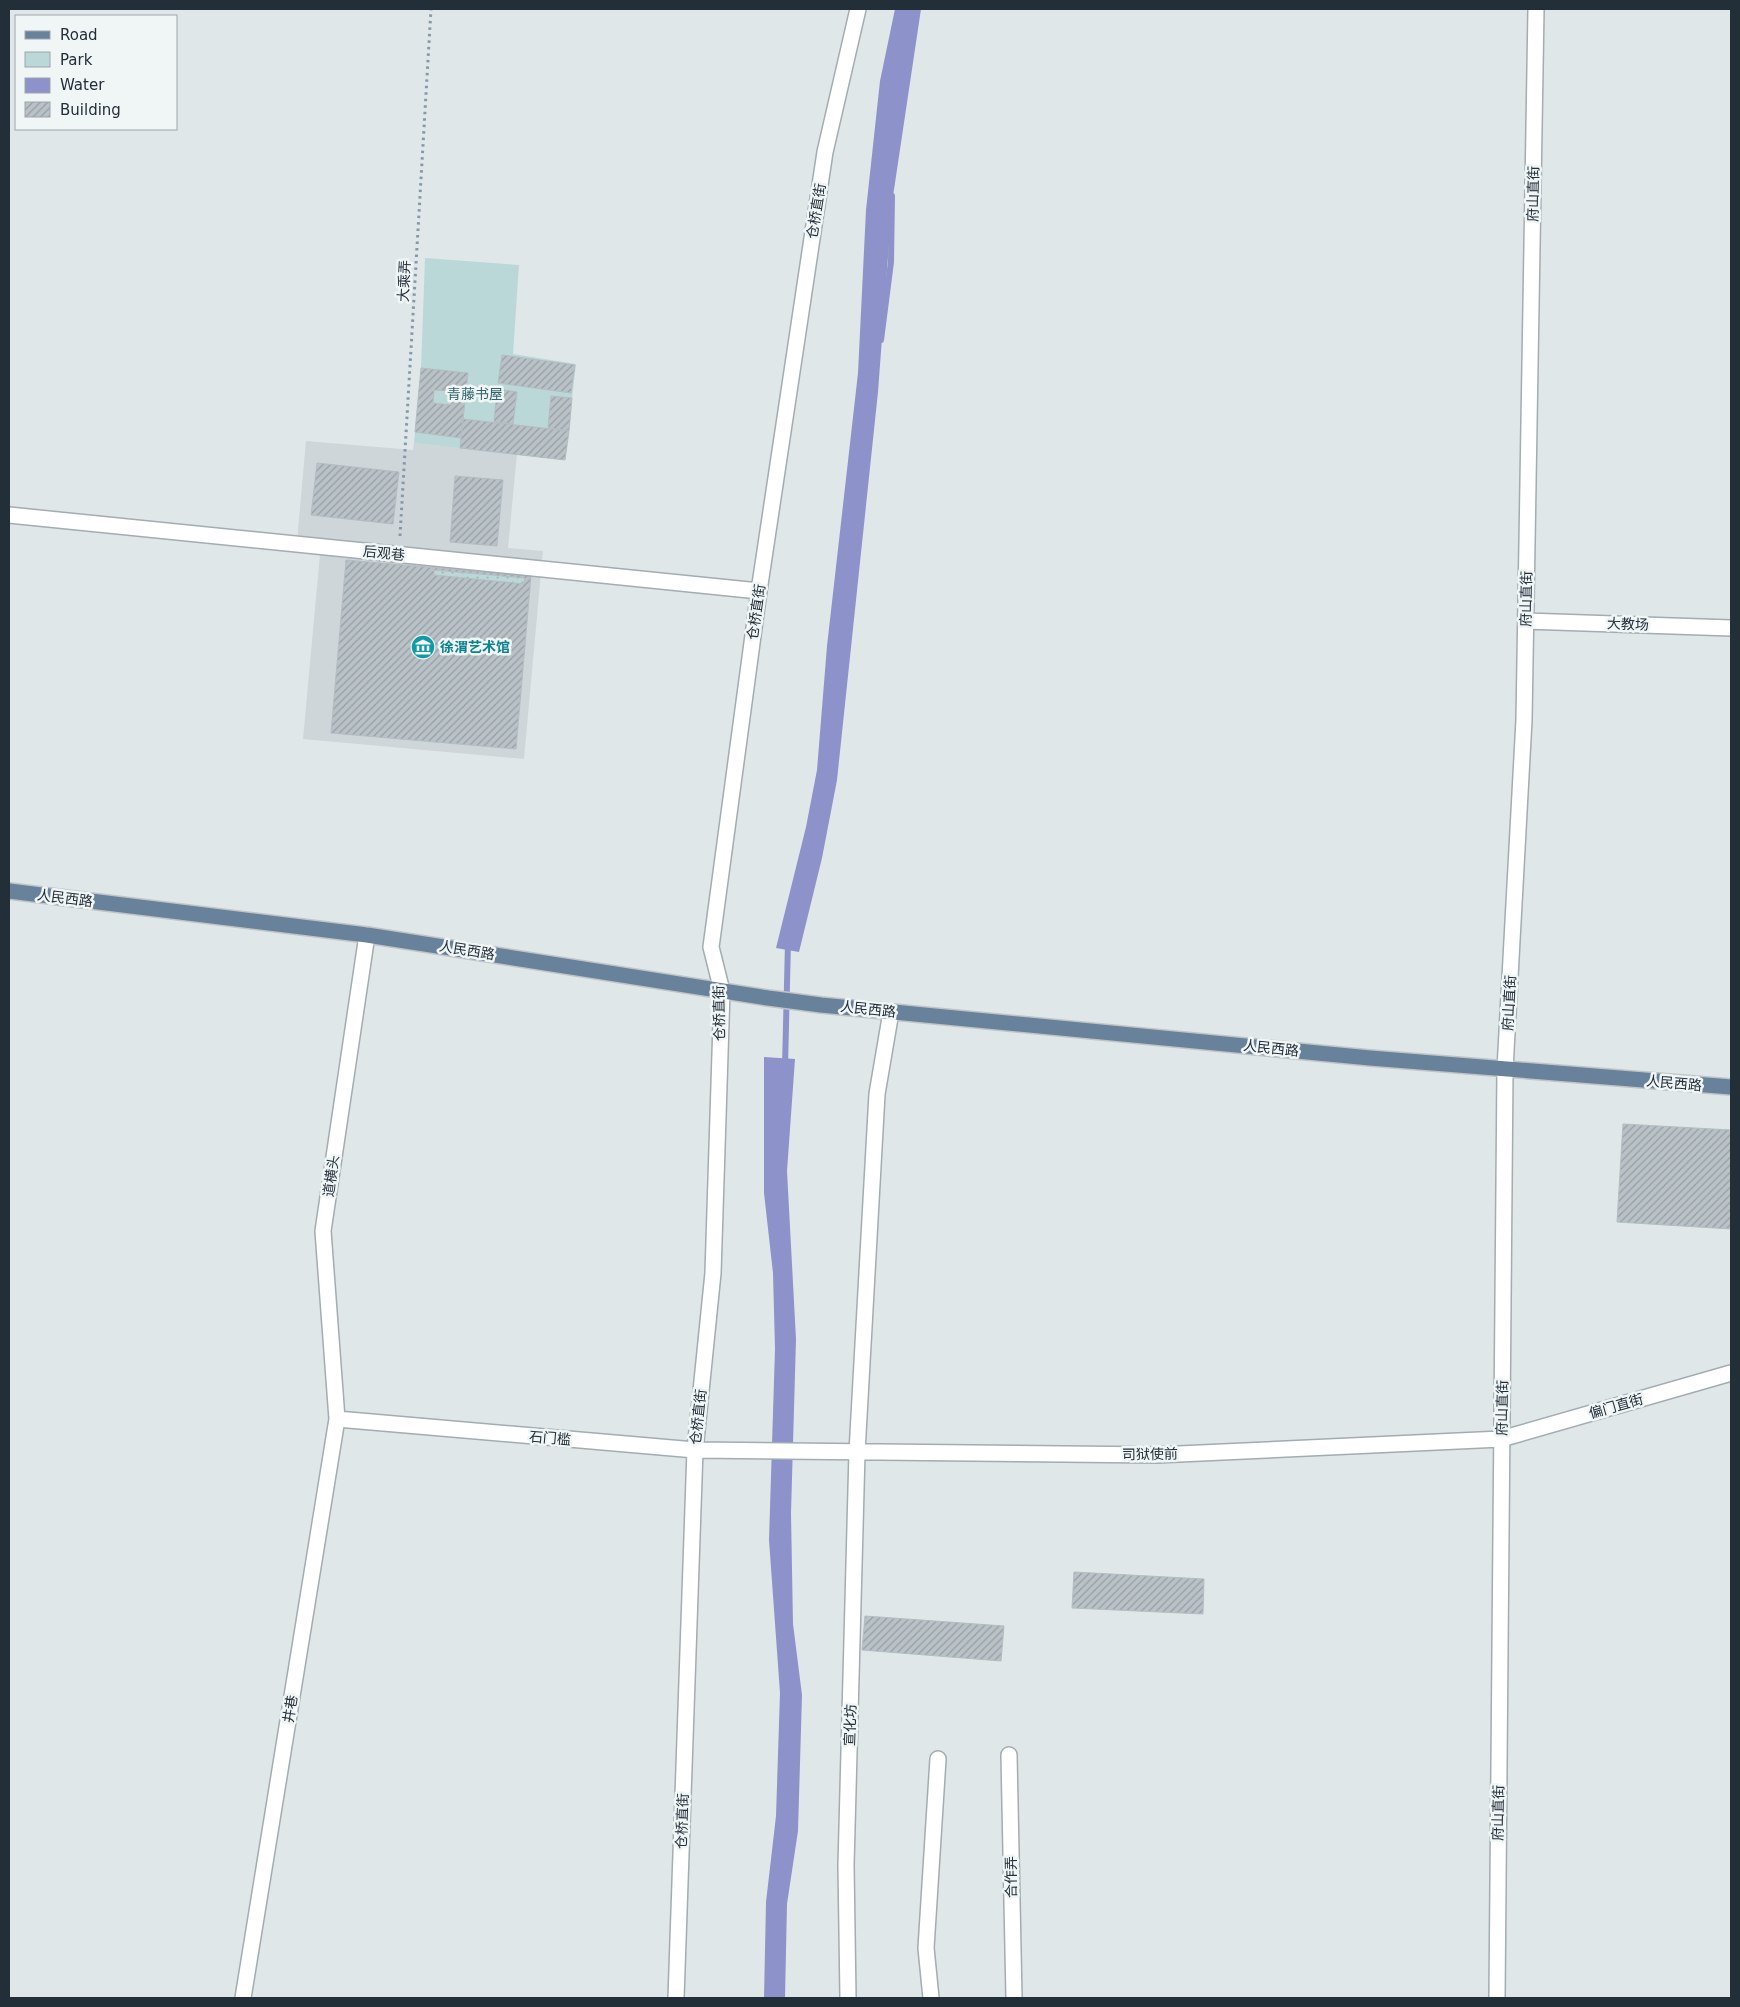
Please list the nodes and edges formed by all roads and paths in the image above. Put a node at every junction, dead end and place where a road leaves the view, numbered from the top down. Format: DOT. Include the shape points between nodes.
graph roads {
  1 [pos="431,9"];
  2 [pos="858,9"];
  3 [pos="1536,9"];
  4 [pos="9,515"];
  5 [pos="399,554"];
  6 [pos="759,591"];
  7 [pos="1526,621"];
  8 [pos="1731,628"];
  9 [pos="9,891"];
  10 [pos="367,935"];
  11 [pos="722,991"];
  12 [pos="891,1012"];
  13 [pos="1505,1069"];
  14 [pos="1731,1087"];
  15 [pos="1731,1373"];
  16 [pos="337,1419"];
  17 [pos="1502,1439"];
  18 [pos="695,1450"];
  19 [pos="798,1451"];
  20 [pos="857,1452"];
  21 [pos="1009,1755"];
  22 [pos="938,1759"];
  23 [pos="243,1998"];
  24 [pos="676,1998"];
  25 [pos="848,1998"];
  26 [pos="931,1998"];
  27 [pos="1014,1998"];
  28 [pos="1497,1998"];
  1 -- 5 [label="path, 大乘弄"];
  2 -- 6 [label="street, 仓桥直街" via="825,152"];
  3 -- 7 [label="street, 府山直街"];
  4 -- 5 [label="street, 后观巷"];
  5 -- 6 [label="street, 后观巷"];
  6 -- 11 [label="street, 仓桥直街" via="711,947"];
  7 -- 8 [label="street, 大教场"];
  7 -- 13 [label="street, 府山直街" via="1524,720"];
  9 -- 10 [label="main road, 人民西路"];
  10 -- 11 [label="main road, 人民西路"];
  10 -- 16 [label="street, 道横头" via="323,1231"];
  11 -- 12 [label="main road, 人民西路"];
  11 -- 18 [label="street, 仓桥直街" via="713,1273"];
  12 -- 13 [label="main road, 人民西路"];
  12 -- 20 [label="street, 宣化坊" via="877,1094"];
  13 -- 14 [label="main road, 人民西路"];
  13 -- 17 [label="street, 府山直街"];
  15 -- 17 [label="street, 偏门直街"];
  16 -- 18 [label="street, 石门槛"];
  16 -- 23 [label="street, 井巷"];
  17 -- 20 [label="street, 司狱使前" via="1157,1455"];
  17 -- 28 [label="street, 府山直街"];
  18 -- 19 [label="street, 石门槛"];
  18 -- 24 [label="street, 仓桥直街"];
  19 -- 20 [label="street, 司狱使前"];
  20 -- 25 [label="street, 宣化坊" via="846,1864"];
  21 -- 27 [label="street, 合作弄"];
  22 -- 26 [label="street" via="926,1948"];
}
